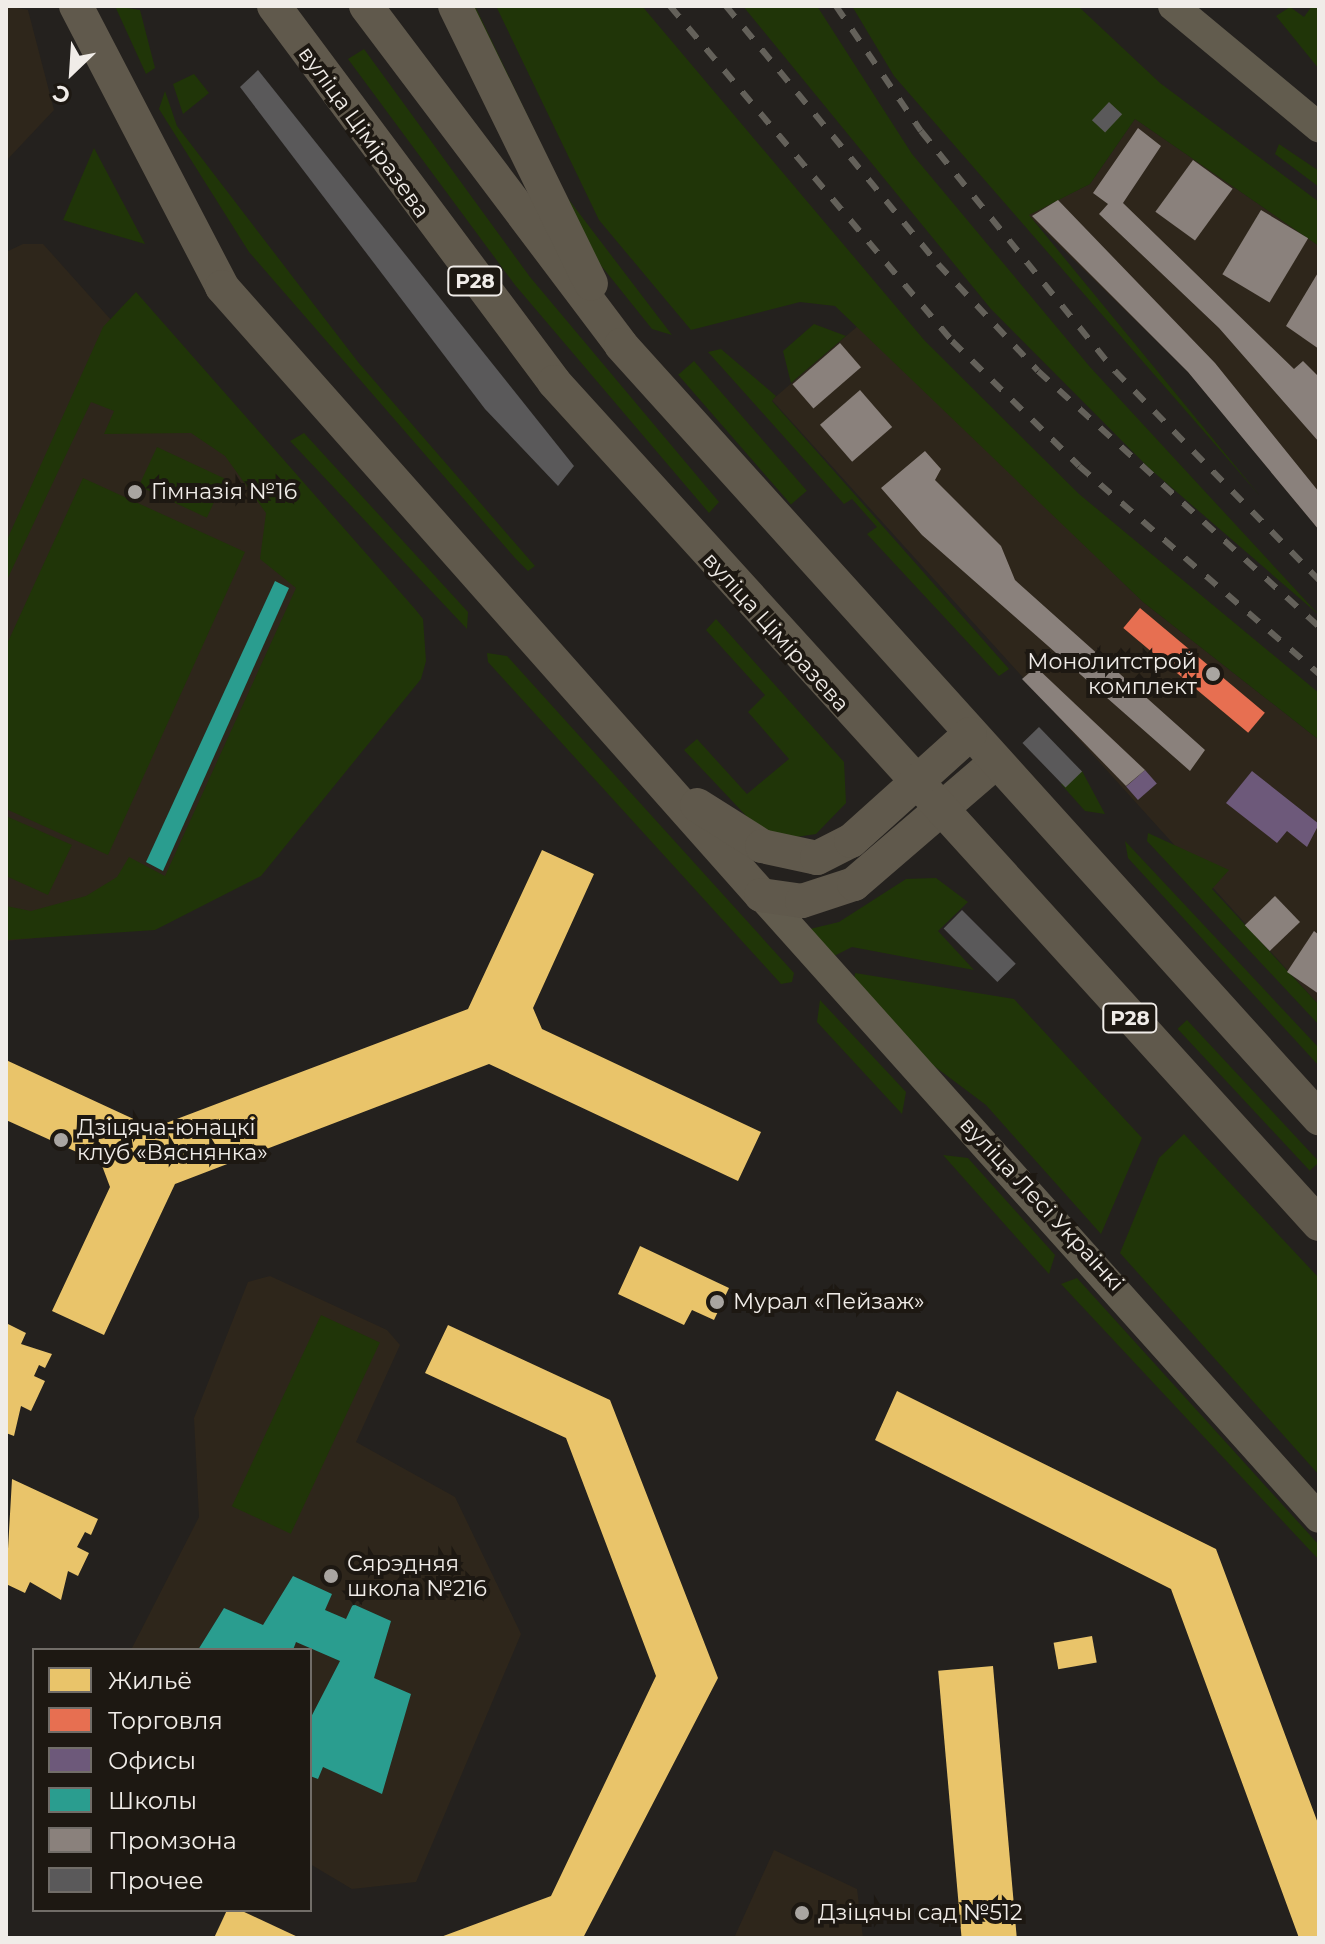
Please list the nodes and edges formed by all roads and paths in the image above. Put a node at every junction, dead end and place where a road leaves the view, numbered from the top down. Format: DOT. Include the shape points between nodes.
graph roads {
  1 [pos="76,6"];
  2 [pos="274,6"];
  3 [pos="366,6"];
  4 [pos="455,6"];
  5 [pos="1173,6"];
  6 [pos="1319,127"];
  7 [pos="621,345"];
  8 [pos="970,734"];
  9 [pos="996,762"];
  10 [pos="915,784"];
  11 [pos="670,788"];
  12 [pos="941,813"];
  13 [pos="761,895"];
  14 [pos="1319,1118"];
  15 [pos="1319,1224"];
  16 [pos="1319,1518"];
  1 -- 11 [label="main road" via="222,287"];
  2 -- 10 [label="main road, вуліца Ціміразева / Р28" via="554,382"];
  3 -- 7 [label="main road"];
  4 -- 7 [label="main road"];
  5 -- 6 [label="street"];
  7 -- 8 [label="main road"];
  8 -- 9 [label="main road"];
  8 -- 10 [label="main road"];
  9 -- 12 [label="main road"];
  9 -- 14 [label="main road"];
  10 -- 11 [label="main road" via="851,841 817,858 762,846"];
  10 -- 12 [label="main road, вуліца Ціміразева / Р28"];
  11 -- 13 [label="main road"];
  12 -- 13 [label="main road" via="878,867 830,895 802,901"];
  12 -- 15 [label="main road, вуліца Ціміразева / Р28"];
  13 -- 16 [label="street, вуліца Лесі Украінкі"];
}
